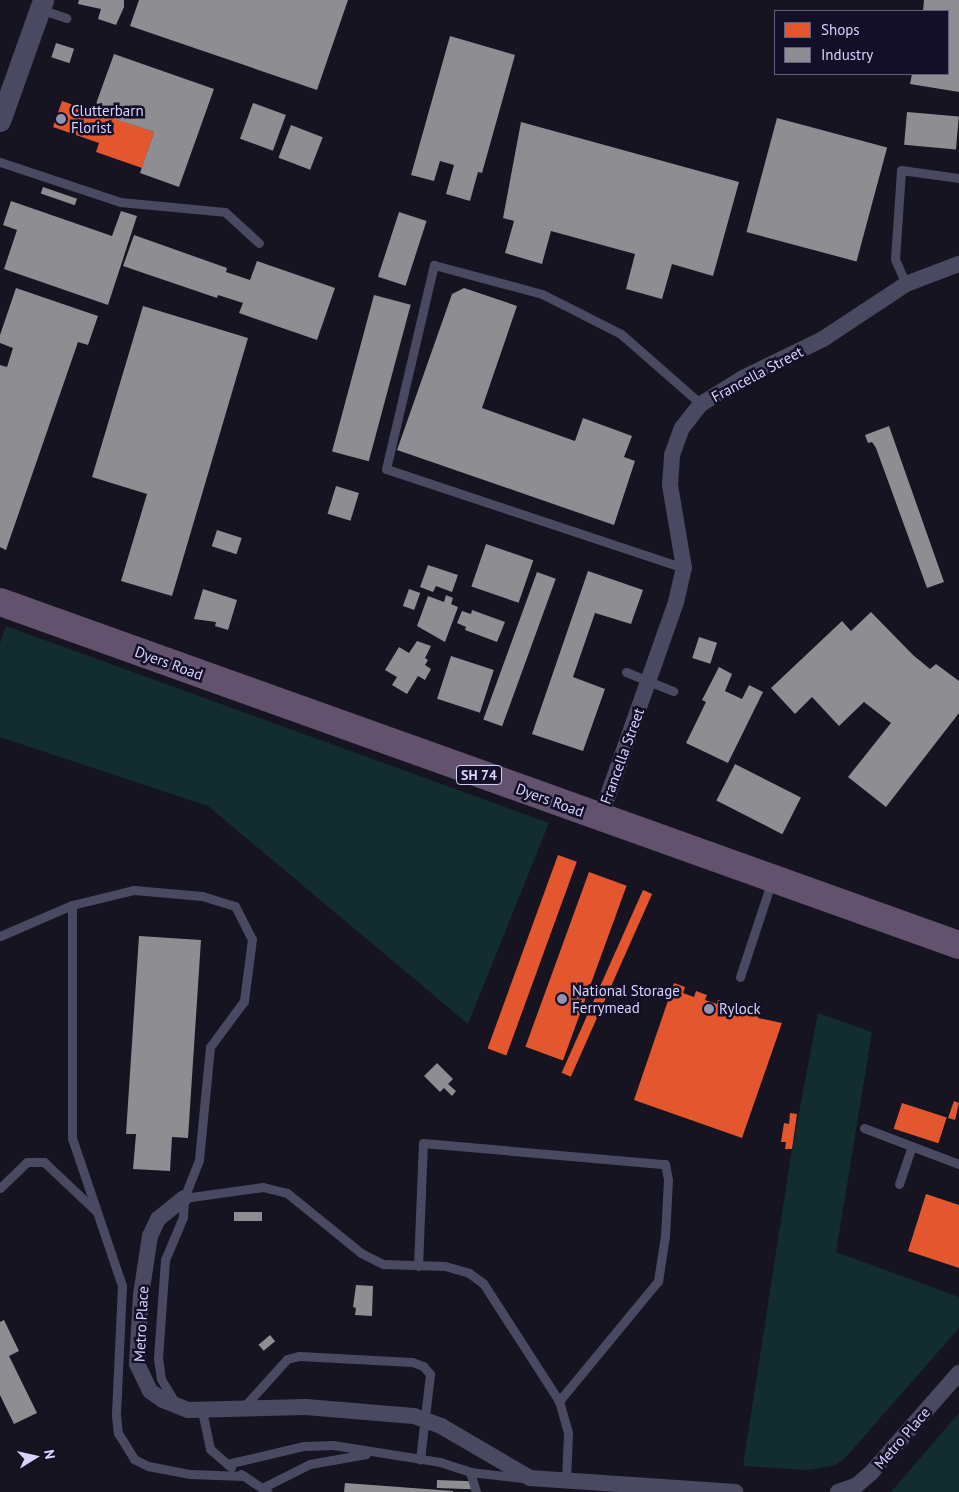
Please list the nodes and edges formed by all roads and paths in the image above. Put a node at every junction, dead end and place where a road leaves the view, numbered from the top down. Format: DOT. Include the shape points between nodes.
graph roads {
  1 [pos="41,4"];
  2 [pos="66,18"];
  3 [pos="0,121"];
  4 [pos="0,162"];
  5 [pos="959,178"];
  6 [pos="259,243"];
  7 [pos="959,264"];
  8 [pos="906,284"];
  9 [pos="700,404"];
  10 [pos="684,568"];
  11 [pos="0,602"];
  12 [pos="626,672"];
  13 [pos="649,682"];
  14 [pos="673,691"];
  15 [pos="600,818"];
  16 [pos="772,880"];
  17 [pos="72,906"];
  18 [pos="0,936"];
  19 [pos="959,945"];
  20 [pos="740,977"];
  21 [pos="864,1128"];
  22 [pos="912,1146"];
  23 [pos="959,1164"];
  24 [pos="899,1184"];
  25 [pos="0,1188"];
  26 [pos="184,1198"];
  27 [pos="96,1210"];
  28 [pos="418,1266"];
  29 [pos="959,1373"];
  30 [pos="559,1401"];
  31 [pos="195,1411"];
  32 [pos="240,1411"];
  33 [pos="426,1419"];
  34 [pos="374,1453"];
  35 [pos="420,1459"];
  36 [pos="226,1464"];
  37 [pos="470,1472"];
  38 [pos="244,1476"];
  39 [pos="530,1478"];
  40 [pos="576,1485"];
  41 [pos="265,1490"];
  42 [pos="664,1490"];
  43 [pos="476,1492"];
  44 [pos="736,1492"];
  45 [pos="838,1492"];
  1 -- 2 [label="lane"];
  1 -- 3 [label="street"];
  4 -- 6 [label="lane" via="120,202 225,212"];
  5 -- 8 [label="lane" via="901,170 895,259"];
  7 -- 8 [label="street, Francella Street"];
  8 -- 9 [label="street, Francella Street" via="823,339 743,378"];
  9 -- 10 [label="street, Francella Street" via="682,428 672,455 670,485"];
  9 -- 10 [label="lane" via="620,334 542,294 434,265 386,469"];
  10 -- 13 [label="street, Francella Street"];
  11 -- 15 [label="highway, Dyers Road / SH 74"];
  12 -- 13 [label="lane"];
  13 -- 14 [label="lane"];
  13 -- 15 [label="street, Francella Street"];
  15 -- 16 [label="highway, Dyers Road / SH 74"];
  16 -- 19 [label="highway, Dyers Road / SH 74"];
  16 -- 20 [label="lane"];
  17 -- 18 [label="lane, Metro Place"];
  17 -- 26 [label="lane, Metro Place" via="134,890 202,896 235,906 252,939 244,1001 210,1047 199,1160"];
  17 -- 27 [label="lane" via="72,1138"];
  21 -- 22 [label="lane"];
  22 -- 23 [label="lane"];
  22 -- 24 [label="lane"];
  25 -- 27 [label="lane" via="28,1162 44,1162"];
  26 -- 28 [label="lane" via="263,1187 286,1193 361,1253 383,1264"];
  26 -- 31 [label="lane" via="183,1217 165,1260 158,1358 160,1379 168,1394"];
  26 -- 31 [label="street, Metro Place" via="158,1219 150,1236 141,1295 137,1364 150,1391 163,1400"];
  27 -- 38 [label="lane" via="113,1250 122,1286 116,1416 124,1446 134,1459 166,1472"];
  28 -- 30 [label="lane" via="445,1266 469,1273 483,1283"];
  28 -- 30 [label="lane" via="423,1143 665,1164 668,1180 665,1236 658,1281"];
  29 -- 45 [label="street, Metro Place" via="871,1473 857,1485"];
  30 -- 40 [label="lane"];
  31 -- 32 [label="street, Metro Place"];
  31 -- 36 [label="lane" via="210,1450"];
  32 -- 33 [label="street, Metro Place" via="306,1407 394,1413"];
  32 -- 33 [label="lane" via="278,1366 299,1356 412,1362 423,1366 430,1374"];
  33 -- 35 [label="lane"];
  33 -- 39 [label="street, Metro Place"];
  34 -- 35 [label="lane"];
  34 -- 36 [label="lane" via="320,1445"];
  34 -- 41 [label="lane" via="310,1464"];
  35 -- 37 [label="lane"];
  36 -- 38 [label="lane"];
  37 -- 39 [label="lane"];
  37 -- 43 [label="lane"];
  38 -- 41 [label="lane"];
  39 -- 40 [label="street, Metro Place"];
  40 -- 42 [label="street, Metro Place"];
  42 -- 44 [label="street, Metro Place"];
}
